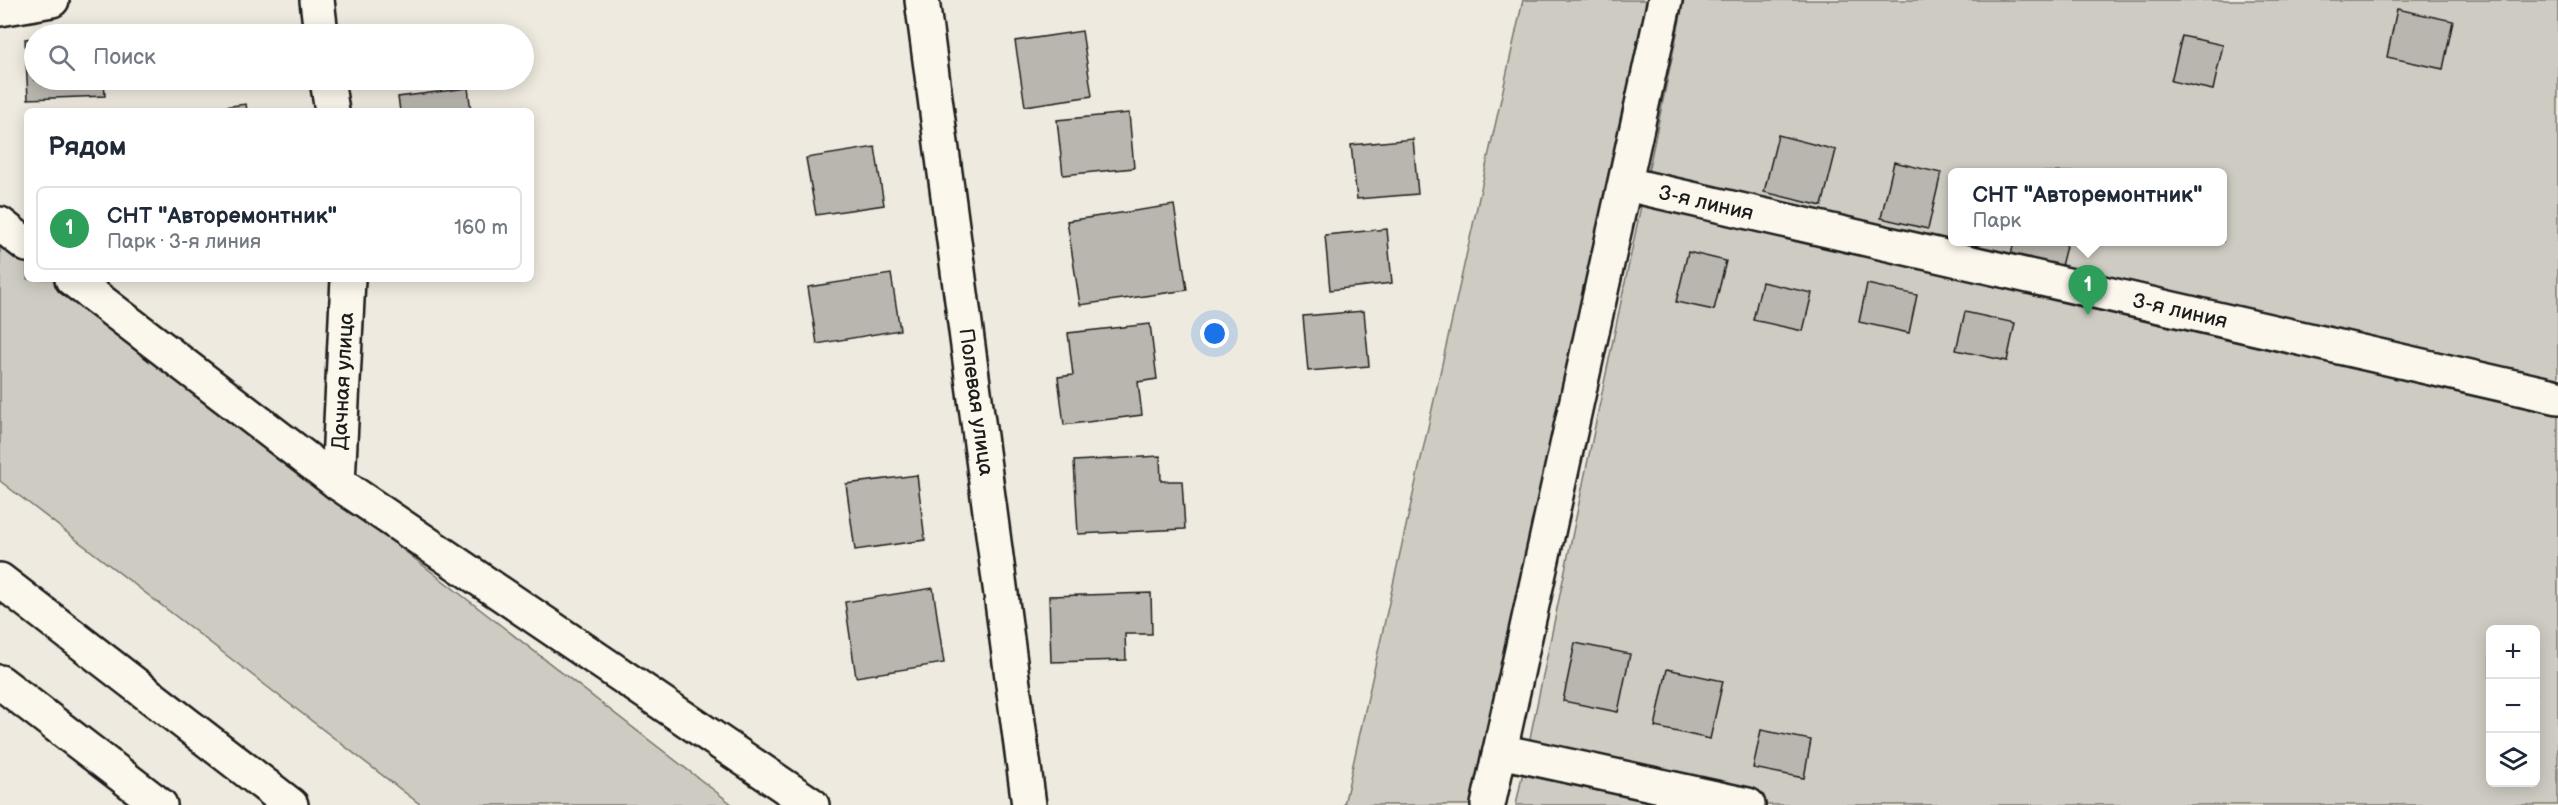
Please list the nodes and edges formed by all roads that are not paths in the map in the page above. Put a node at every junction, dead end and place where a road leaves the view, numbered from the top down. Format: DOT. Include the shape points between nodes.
graph roads {
  1 [pos="52,0"];
  2 [pos="317,0"];
  3 [pos="922,0"];
  4 [pos="1665,0"];
  5 [pos="0,9"];
  6 [pos="320,24"];
  7 [pos="329,90"];
  8 [pos="332,108"];
  9 [pos="1626,184"];
  10 [pos="0,224"];
  11 [pos="24,243"];
  12 [pos="76,282"];
  13 [pos="348,282"];
  14 [pos="2558,397"];
  15 [pos="338,483"];
  16 [pos="0,580"];
  17 [pos="0,682"];
  18 [pos="1500,751"];
  19 [pos="160,805"];
  20 [pos="291,805"];
  21 [pos="812,805"];
  22 [pos="1029,805"];
  23 [pos="1488,805"];
  24 [pos="1748,805"];
  1 -- 5 [label="main road"];
  2 -- 6 [label="main road"];
  3 -- 22 [label="main road, Полевая улица"];
  4 -- 9 [label="main road"];
  7 -- 8 [label="main road"];
  9 -- 14 [label="main road, 3-я линия"];
  9 -- 18 [label="main road"];
  10 -- 11 [label="main road"];
  12 -- 15 [label="main road"];
  13 -- 15 [label="main road, Дачная улица"];
  15 -- 21 [label="main road"];
  16 -- 20 [label="main road"];
  17 -- 19 [label="main road"];
  18 -- 23 [label="main road"];
  18 -- 24 [label="main road"];
}
